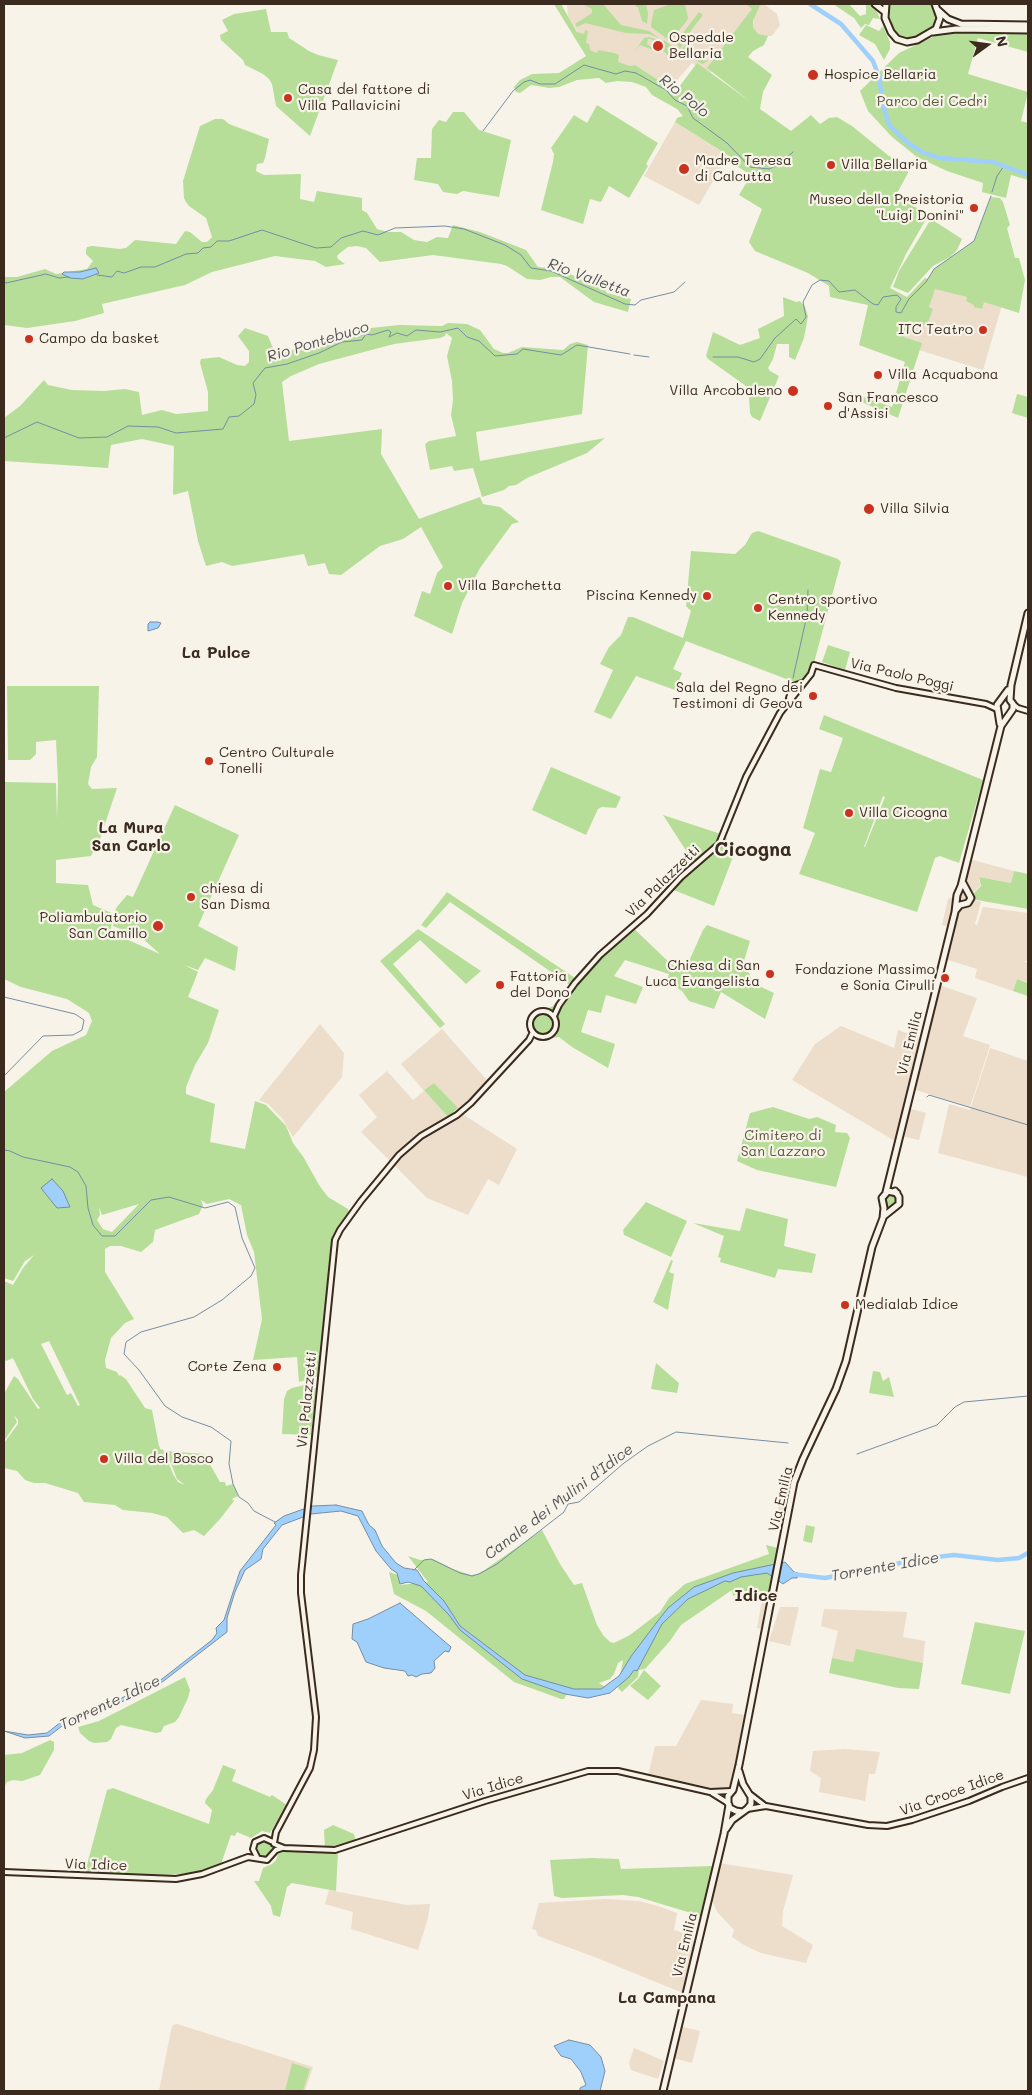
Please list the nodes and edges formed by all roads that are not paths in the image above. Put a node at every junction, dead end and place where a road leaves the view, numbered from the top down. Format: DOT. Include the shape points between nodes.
graph roads {
  1 [pos="876,4"];
  2 [pos="886,4"];
  3 [pos="936,4"];
  4 [pos="938,10"];
  5 [pos="884,12"];
  6 [pos="1028,25"];
  7 [pos="1028,30"];
  8 [pos="933,32"];
  9 [pos="1028,613"];
  10 [pos="1010,685"];
  11 [pos="797,689"];
  12 [pos="1001,700"];
  13 [pos="1011,702"];
  14 [pos="986,704"];
  15 [pos="1020,709"];
  16 [pos="998,711"];
  17 [pos="1028,711"];
  18 [pos="1010,713"];
  19 [pos="1000,726"];
  20 [pos="963,880"];
  21 [pos="966,890"];
  22 [pos="959,892"];
  23 [pos="960,902"];
  24 [pos="559,1005"];
  25 [pos="547,1012"];
  26 [pos="554,1016"];
  27 [pos="533,1032"];
  28 [pos="539,1036"];
  29 [pos="529,1040"];
  30 [pos="890,1179"];
  31 [pos="886,1192"];
  32 [pos="897,1193"];
  33 [pos="883,1206"];
  34 [pos="892,1209"];
  35 [pos="883,1218"];
  36 [pos="739,1766"];
  37 [pos="1028,1778"];
  38 [pos="732,1790"];
  39 [pos="710,1792"];
  40 [pos="749,1792"];
  41 [pos="728,1804"];
  42 [pos="766,1806"];
  43 [pos="744,1810"];
  44 [pos="276,1832"];
  45 [pos="724,1834"];
  46 [pos="267,1838"];
  47 [pos="274,1844"];
  48 [pos="284,1848"];
  49 [pos="253,1849"];
  50 [pos="274,1852"];
  51 [pos="257,1857"];
  52 [pos="243,1858"];
  53 [pos="4,1872"];
  54 [pos="663,2091"];
  1 -- 5 [label="main road"];
  2 -- 5 [label="main road"];
  3 -- 4 [label="main road"];
  4 -- 6 [label="main road" via="961,24"];
  4 -- 8 [label="main road" via="939,22"];
  5 -- 8 [label="main road" via="890,32 900,40 912,42"];
  7 -- 8 [label="main road" via="956,29"];
  9 -- 10 [label="main road"];
  10 -- 12 [label="main road"];
  10 -- 13 [label="main road"];
  11 -- 14 [label="main road, Via Paolo Poggi" via="811,674 814,665 896,688"];
  11 -- 24 [label="main road, Via Palazzetti" via="746,777 719,844 600,955"];
  12 -- 13 [label="main road"];
  12 -- 14 [label="main road, Via Paolo Poggi"];
  12 -- 16 [label="main road"];
  13 -- 15 [label="main road"];
  13 -- 18 [label="main road"];
  14 -- 16 [label="main road, Via Paolo Poggi"];
  15 -- 17 [label="main road"];
  15 -- 18 [label="main road"];
  16 -- 18 [label="main road"];
  16 -- 19 [label="main road"];
  18 -- 19 [label="main road"];
  19 -- 20 [label="main road"];
  20 -- 21 [label="main road"];
  20 -- 22 [label="main road"];
  21 -- 22 [label="main road"];
  21 -- 23 [label="main road, Via Emilia" via="971,898 968,903"];
  22 -- 23 [label="main road"];
  23 -- 30 [label="main road, Via Emilia" via="900,1128"];
  24 -- 25 [label="main road, Via Palazzetti"];
  24 -- 26 [label="main road, Via Palazzetti"];
  25 -- 26 [label="main road"];
  25 -- 27 [label="main road, Via Palazzetti" via="535,1014 530,1024"];
  26 -- 28 [label="main road, Via Palazzetti" via="554,1032"];
  27 -- 28 [label="main road"];
  27 -- 29 [label="main road, Via Palazzetti"];
  28 -- 29 [label="main road, Via Palazzetti"];
  29 -- 44 [label="main road, Via Palazzetti" via="471,1103 421,1136 399,1155 340,1230 334,1247 301,1593 316,1717 314,1750 310,1768"];
  30 -- 31 [label="main road, Via Emilia"];
  30 -- 32 [label="main road"];
  31 -- 32 [label="main road"];
  31 -- 33 [label="main road, Via Emilia" via="882,1198"];
  32 -- 34 [label="main road, Via Emilia" via="900,1202"];
  33 -- 34 [label="main road"];
  33 -- 35 [label="main road, Via Emilia"];
  34 -- 35 [label="main road, Via Emilia"];
  35 -- 36 [label="main road, Via Emilia" via="872,1247 846,1361 797,1473"];
  36 -- 38 [label="main road, Via Emilia"];
  36 -- 40 [label="main road, Via Emilia" via="741,1779"];
  37 -- 42 [label="main road, Via Croce Idice" via="960,1804 887,1826"];
  38 -- 39 [label="main road, Via Idice"];
  38 -- 40 [label="main road" via="742,1788"];
  38 -- 41 [label="main road, Via Emilia"];
  39 -- 41 [label="main road, Via Idice"];
  39 -- 48 [label="main road, Via Idice" via="604,1770 576,1774 522,1790 335,1850"];
  40 -- 42 [label="main road, Via Croce Idice"];
  40 -- 43 [label="main road" via="752,1800"];
  41 -- 43 [label="main road" via="733,1810"];
  41 -- 45 [label="main road, Via Emilia"];
  42 -- 43 [label="main road, Via Croce Idice"];
  43 -- 45 [label="main road, Via Emilia" via="732,1820"];
  44 -- 46 [label="main road, Via Palazzetti"];
  44 -- 47 [label="main road, Via Palazzetti"];
  45 -- 54 [label="main road, Via Emilia"];
  46 -- 47 [label="main road, Via Idice"];
  46 -- 49 [label="main road, Via Idice" via="257,1840"];
  47 -- 48 [label="main road, Via Idice"];
  47 -- 50 [label="main road"];
  48 -- 50 [label="main road, Via Idice"];
  49 -- 51 [label="main road"];
  49 -- 52 [label="main road, Via Idice"];
  50 -- 51 [label="main road, Via Idice" via="267,1860"];
  51 -- 52 [label="main road, Via Idice"];
  52 -- 53 [label="main road, Via Idice" via="202,1874 176,1879"];
}
